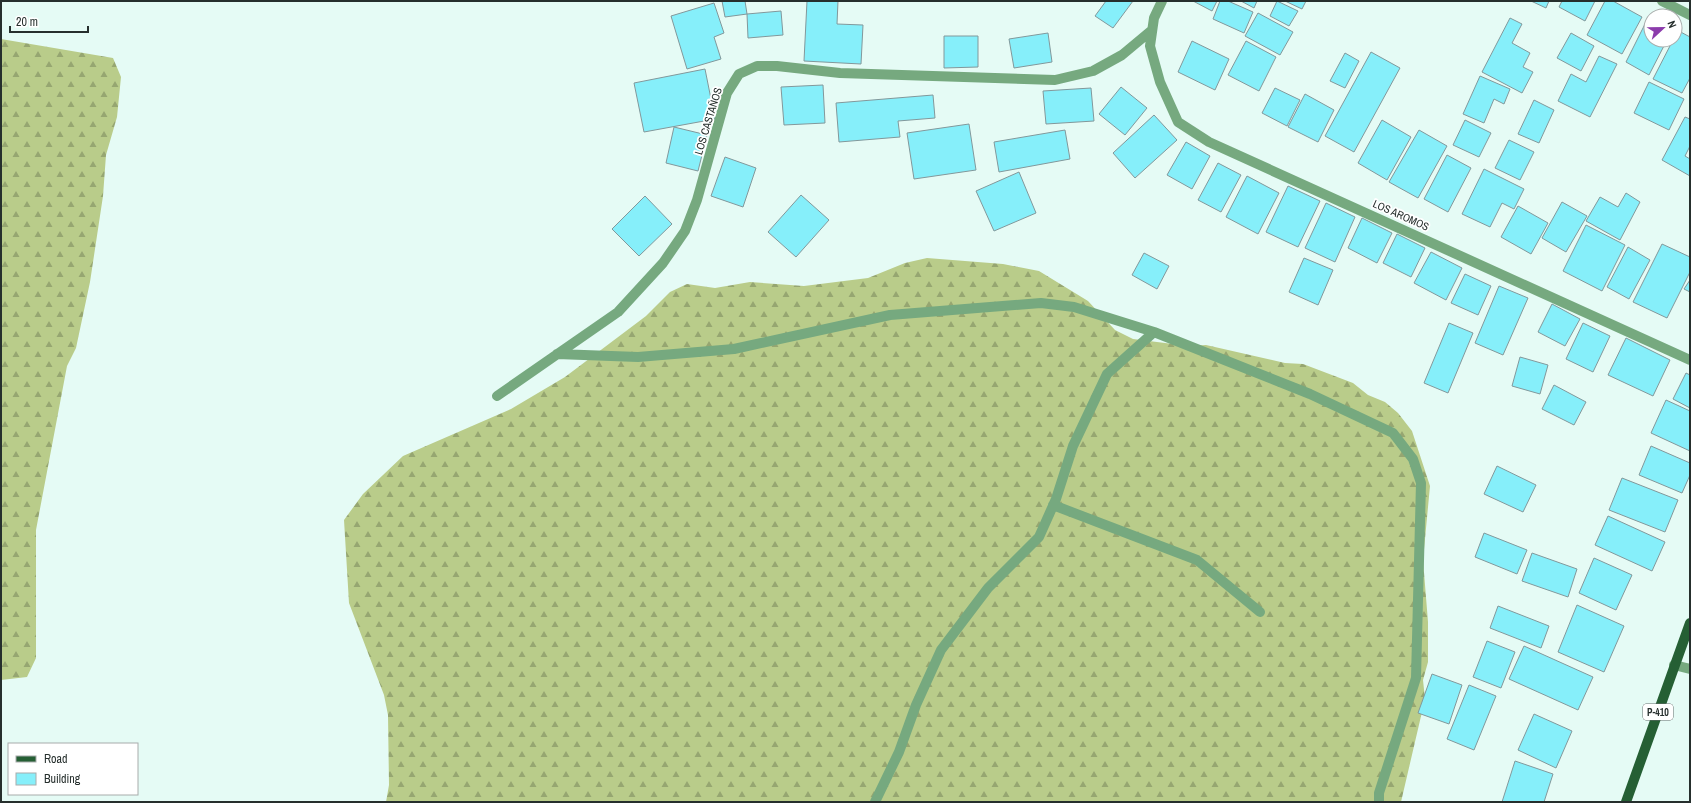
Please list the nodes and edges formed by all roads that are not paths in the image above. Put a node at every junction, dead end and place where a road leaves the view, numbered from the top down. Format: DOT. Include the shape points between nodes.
graph roads {
  1 [pos="1162,1"];
  2 [pos="1662,1"];
  3 [pos="1690,16"];
  4 [pos="1152,30"];
  5 [pos="1154,332"];
  6 [pos="557,354"];
  7 [pos="1690,360"];
  8 [pos="497,396"];
  9 [pos="1053,505"];
  10 [pos="1260,612"];
  11 [pos="1690,623"];
  12 [pos="1674,665"];
  13 [pos="1690,669"];
  14 [pos="875,802"];
  15 [pos="1379,802"];
  16 [pos="1626,802"];
  1 -- 4 [label="street" via="1154,18"];
  2 -- 3 [label="street"];
  4 -- 6 [label="street, LOS CASTAÑOS" via="1122,55 1092,71 1055,80 840,73 777,66 757,66 739,74 727,93 697,200 685,230 663,263 618,312"];
  4 -- 7 [label="street, LOS AROMOS" via="1150,46 1160,82 1178,122 1209,142"];
  5 -- 6 [label="street" via="1074,307 1041,303 890,315 734,348 638,357"];
  5 -- 9 [label="street" via="1106,374 1073,446"];
  5 -- 15 [label="street" via="1310,394 1393,433 1413,459 1421,483 1416,678 1379,793"];
  6 -- 8 [label="street, LOS CASTAÑOS"];
  9 -- 10 [label="street" via="1197,560"];
  9 -- 14 [label="street" via="1039,537 988,588 941,650 899,752"];
  11 -- 12 [label="main road, P-410"];
  12 -- 13 [label="street"];
  12 -- 16 [label="main road, P-410"];
}
